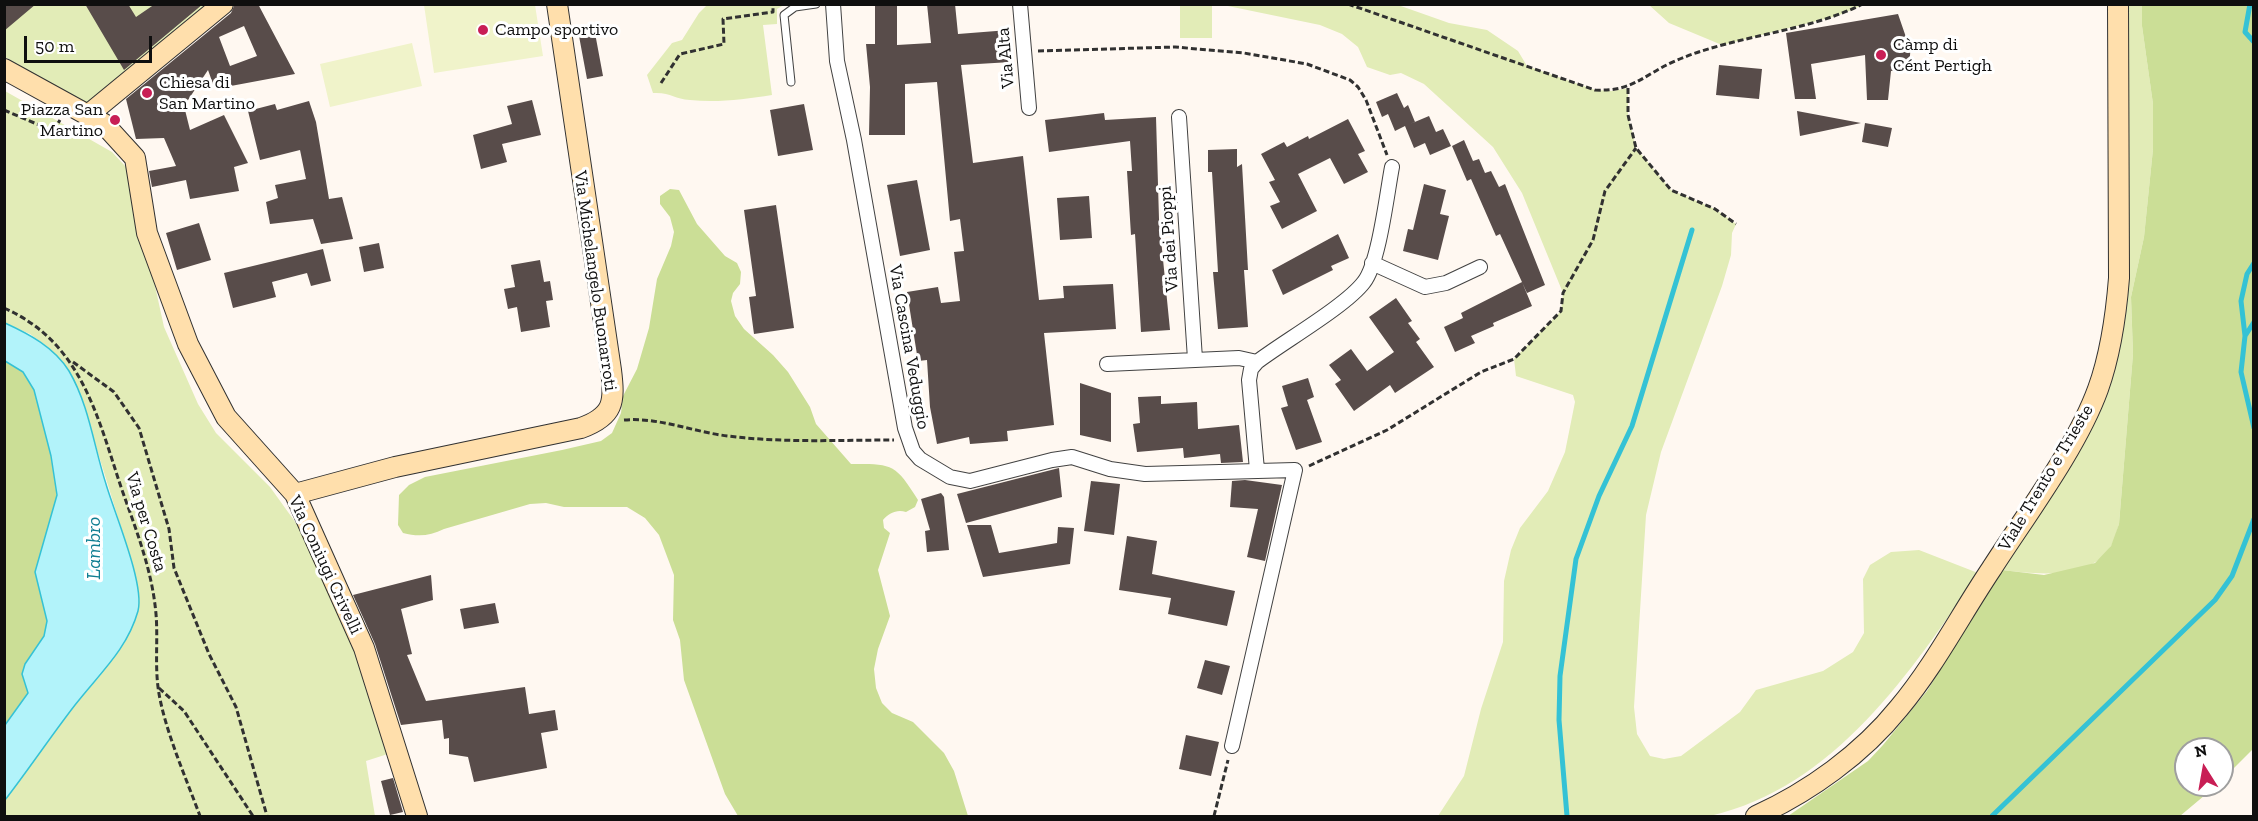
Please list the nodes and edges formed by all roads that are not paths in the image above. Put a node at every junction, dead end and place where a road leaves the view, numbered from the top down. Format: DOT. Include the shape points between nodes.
graph roads {
  1 [pos="223,4"];
  2 [pos="557,4"];
  3 [pos="816,4"];
  4 [pos="833,4"];
  5 [pos="1020,4"];
  6 [pos="2118,4"];
  7 [pos="4,69"];
  8 [pos="791,82"];
  9 [pos="1029,108"];
  10 [pos="88,115"];
  11 [pos="1179,117"];
  12 [pos="1392,167"];
  13 [pos="1372,263"];
  14 [pos="1480,267"];
  15 [pos="1195,359"];
  16 [pos="1257,362"];
  17 [pos="1107,364"];
  18 [pos="1257,470"];
  19 [pos="295,494"];
  20 [pos="1232,746"];
  21 [pos="417,816"];
  22 [pos="1756,816"];
  1 -- 10 [label="street"];
  2 -- 19 [label="street, Via Michelangelo Buonarroti" via="613,393 609,410 598,422 581,428 395,467"];
  3 -- 8 [label="lane" via="795,7 784,15"];
  4 -- 18 [label="street, Via Cascina Veduggio" via="837,61 912,451 950,477 970,481 1072,457 1110,469 1145,474 1230,474"];
  5 -- 9 [label="street, Via Alta"];
  6 -- 22 [label="street, Viale Trento e Trieste" via="2119,278 2116,319 2097,390 2081,425 2036,499 1945,644 1899,708 1865,744 1825,776"];
  7 -- 10 [label="street, Via Coniugi Crivelli"];
  10 -- 19 [label="street, Via Coniugi Crivelli" via="104,124 135,158 147,233 188,344 226,417"];
  11 -- 15 [label="street, Via dei Pioppi"];
  12 -- 13 [label="street"];
  13 -- 14 [label="street" via="1425,287 1446,283"];
  13 -- 16 [label="street" via="1364,282 1345,299"];
  15 -- 16 [label="street" via="1239,358"];
  15 -- 17 [label="street"];
  16 -- 18 [label="street" via="1249,380"];
  18 -- 20 [label="street, Via Cascina Veduggio" via="1295,470"];
  19 -- 21 [label="street, Via Coniugi Crivelli" via="364,648"];
}
